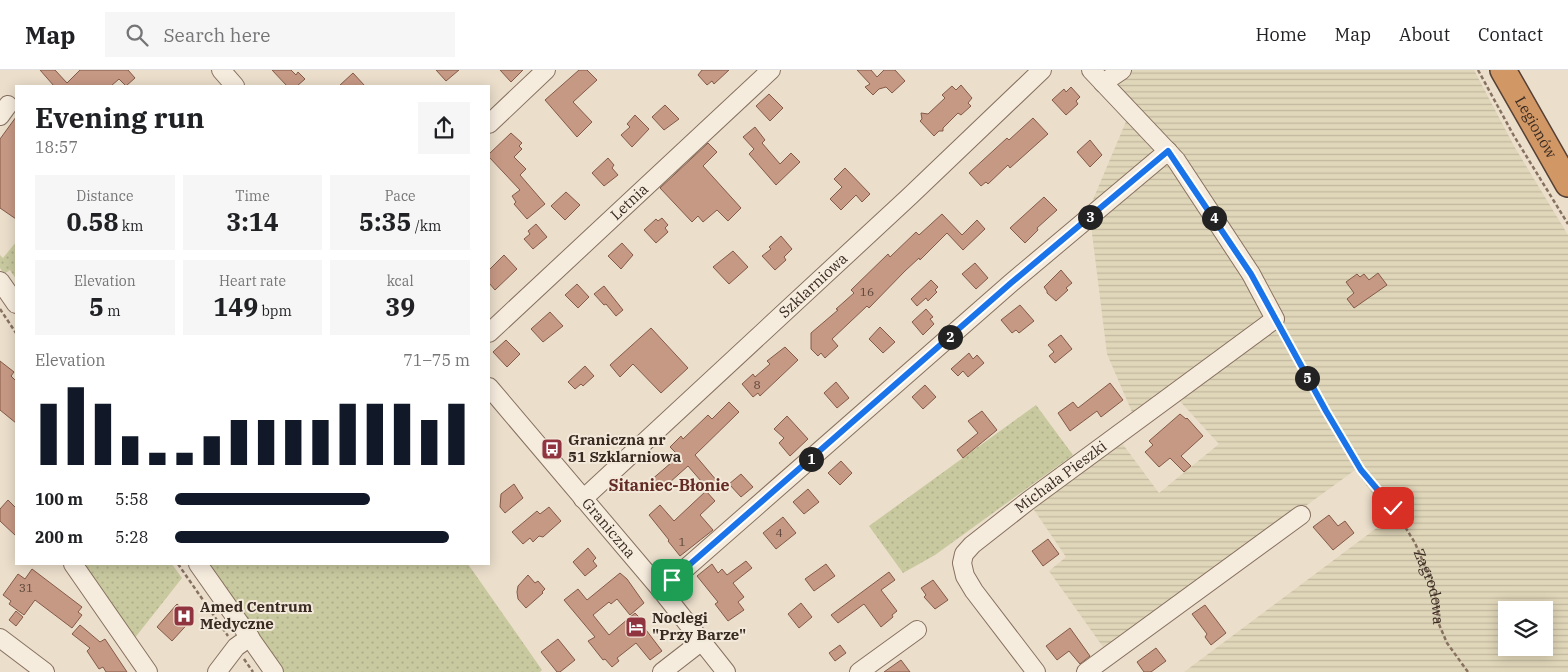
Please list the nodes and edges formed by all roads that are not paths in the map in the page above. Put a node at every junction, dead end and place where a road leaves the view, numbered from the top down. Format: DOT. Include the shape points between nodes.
graph roads {
  1 [pos="221,70"];
  2 [pos="546,70"];
  3 [pos="771,70"];
  4 [pos="1042,70"];
  5 [pos="1090,70"];
  6 [pos="1122,70"];
  7 [pos="1503,70"];
  8 [pos="1103,83"];
  9 [pos="234,85"];
  10 [pos="490,123"];
  11 [pos="1168,151"];
  12 [pos="1568,184"];
  13 [pos="0,280"];
  14 [pos="15,302"];
  15 [pos="490,332"];
  16 [pos="490,388"];
  17 [pos="583,500"];
  18 [pos="1301,515"];
  19 [pos="74,565"];
  20 [pos="199,565"];
  21 [pos="661,590"];
  22 [pos="917,630"];
  23 [pos="250,637"];
  24 [pos="0,638"];
  25 [pos="702,641"];
  26 [pos="45,672"];
  27 [pos="148,672"];
  28 [pos="217,672"];
  29 [pos="274,672"];
  30 [pos="662,672"];
  31 [pos="726,672"];
  32 [pos="859,672"];
  33 [pos="1036,672"];
  34 [pos="1086,672"];
  1 -- 9 [label="street"];
  2 -- 10 [label="street"];
  3 -- 15 [label="street, Letnia"];
  4 -- 17 [label="street, Szklarniowa"];
  5 -- 8 [label="street"];
  6 -- 8 [label="street"];
  7 -- 12 [label="highway, Legionów"];
  8 -- 11 [label="street"];
  11 -- 21 [label="street" via="1011,283"];
  11 -- 33 [label="street, Michała Pieszki" via="1251,274 1275,319 1028,501 964,554 965,576 974,591"];
  13 -- 14 [label="street"];
  16 -- 17 [label="street, Graniczna"];
  17 -- 21 [label="street, Graniczna"];
  18 -- 34 [label="street"];
  19 -- 27 [label="street"];
  20 -- 23 [label="street"];
  21 -- 25 [label="street, Graniczna"];
  22 -- 32 [label="street"];
  23 -- 28 [label="street" via="234,648"];
  23 -- 29 [label="street"];
  24 -- 26 [label="street"];
  25 -- 30 [label="street"];
  25 -- 31 [label="street, Graniczna"];
}
